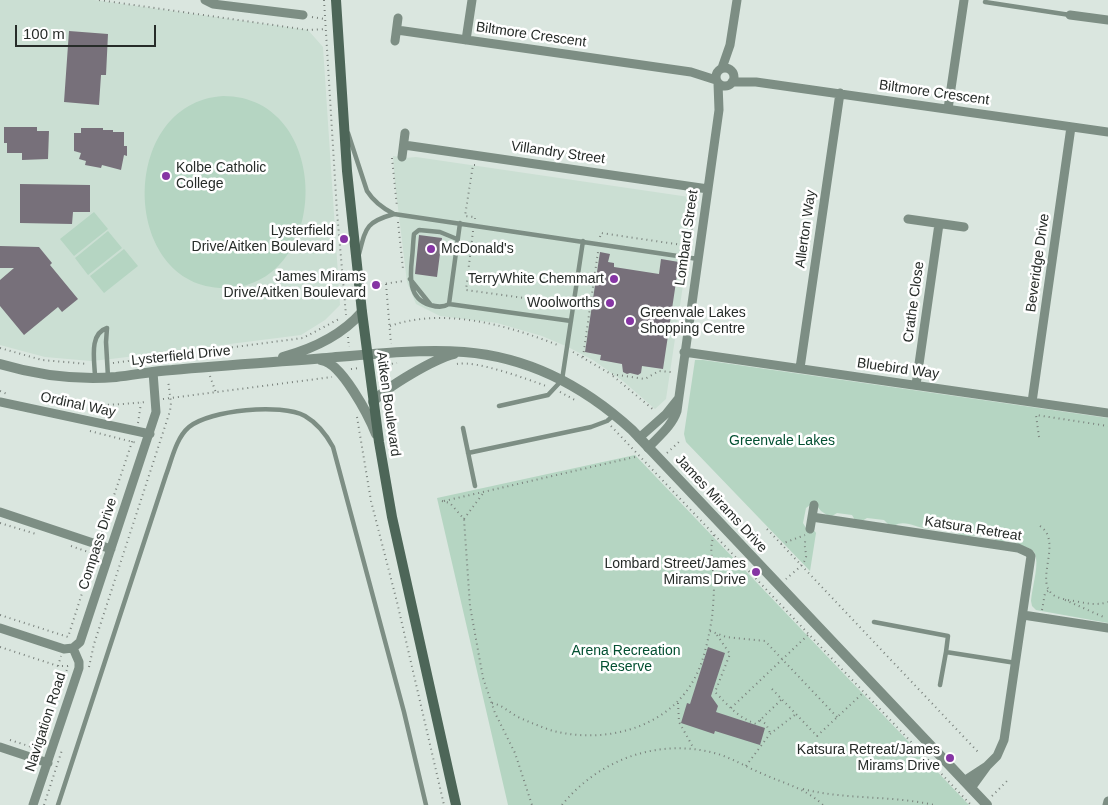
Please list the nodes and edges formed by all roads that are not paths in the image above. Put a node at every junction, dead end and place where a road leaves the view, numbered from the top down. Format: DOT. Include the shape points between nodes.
graph roads {
  1 [pos="205,0"];
  2 [pos="336,0"];
  3 [pos="472,0"];
  4 [pos="737,0"];
  5 [pos="960,0"];
  6 [pos="964,0"];
  7 [pos="985,2"];
  8 [pos="1070,15"];
  9 [pos="303,16"];
  10 [pos="398,18"];
  11 [pos="1108,20"];
  12 [pos="396,30"];
  13 [pos="466,40"];
  14 [pos="395,41"];
  15 [pos="725,77"];
  16 [pos="840,93"];
  17 [pos="948,109"];
  18 [pos="344,120"];
  19 [pos="1071,127"];
  20 [pos="1108,132"];
  21 [pos="405,133"];
  22 [pos="404,145"];
  23 [pos="402,156"];
  24 [pos="708,189"];
  25 [pos="394,214"];
  26 [pos="908,219"];
  27 [pos="460,223"];
  28 [pos="940,224"];
  29 [pos="964,227"];
  30 [pos="457,239"];
  31 [pos="583,241"];
  32 [pos="698,259"];
  33 [pos="357,261"];
  34 [pos="449,304"];
  35 [pos="362,312"];
  36 [pos="571,321"];
  37 [pos="465,352"];
  38 [pos="684,352"];
  39 [pos="367,354"];
  40 [pos="315,359"];
  41 [pos="255,363"];
  42 [pos="0,364"];
  43 [pos="800,368"];
  44 [pos="153,372"];
  45 [pos="108,377"];
  46 [pos="95,378"];
  47 [pos="562,380"];
  48 [pos="916,385"];
  49 [pos="678,398"];
  50 [pos="0,402"];
  51 [pos="373,402"];
  52 [pos="1032,402"];
  53 [pos="499,406"];
  54 [pos="1108,413"];
  55 [pos="610,418"];
  56 [pos="463,428"];
  57 [pos="150,434"];
  58 [pos="639,438"];
  59 [pos="379,442"];
  60 [pos="648,448"];
  61 [pos="468,453"];
  62 [pos="475,486"];
  63 [pos="814,505"];
  64 [pos="0,512"];
  65 [pos="812,517"];
  66 [pos="810,529"];
  67 [pos="111,549"];
  68 [pos="1023,615"];
  69 [pos="874,622"];
  70 [pos="0,628"];
  71 [pos="1108,628"];
  72 [pos="73,648"];
  73 [pos="946,652"];
  74 [pos="1016,663"];
  75 [pos="940,685"];
  76 [pos="0,747"];
  77 [pos="48,763"];
  78 [pos="968,785"];
  79 [pos="1108,801"];
  80 [pos="988,802"];
  81 [pos="34,805"];
  82 [pos="58,805"];
  83 [pos="426,805"];
  84 [pos="456,805"];
  85 [pos="1107,805"];
  1 -- 9 [label="street" via="213,4"];
  2 -- 18 [label="main road, Aitken Boulevard"];
  3 -- 13 [label="street"];
  4 -- 15 [label="street, Lombard Street"];
  5 -- 6 [label="street"];
  6 -- 17 [label="street"];
  7 -- 8 [label="lane"];
  8 -- 11 [label="street"];
  10 -- 12 [label="street"];
  12 -- 13 [label="street, Biltmore Crescent"];
  12 -- 14 [label="street"];
  13 -- 15 [label="street, Biltmore Crescent"];
  15 -- 16 [label="street, Biltmore Crescent"];
  15 -- 24 [label="street, Lombard Street"];
  16 -- 17 [label="street, Biltmore Crescent"];
  16 -- 43 [label="street, Allerton Way"];
  17 -- 19 [label="street, Biltmore Crescent"];
  18 -- 25 [label="lane" via="367,191 381,207"];
  18 -- 33 [label="main road, Aitken Boulevard"];
  19 -- 20 [label="street, Biltmore Crescent"];
  19 -- 52 [label="street, Beveridge Drive"];
  21 -- 22 [label="street"];
  22 -- 23 [label="street"];
  22 -- 24 [label="street, Villandry Street"];
  24 -- 32 [label="street, Lombard Street"];
  25 -- 27 [label="lane"];
  25 -- 33 [label="lane" via="376,219 369,225"];
  26 -- 28 [label="street"];
  27 -- 30 [label="lane"];
  27 -- 31 [label="lane"];
  28 -- 29 [label="street"];
  28 -- 48 [label="street, Crathe Close"];
  30 -- 34 [label="lane"];
  30 -- 34 [label="lane" via="440,232 415,232 410,278 430,305 442,307"];
  31 -- 32 [label="lane"];
  31 -- 36 [label="lane"];
  32 -- 38 [label="street, Lombard Street"];
  33 -- 35 [label="main road, Aitken Boulevard"];
  34 -- 36 [label="lane"];
  35 -- 39 [label="main road, Aitken Boulevard"];
  35 -- 41 [label="street" via="329,338 299,352"];
  36 -- 47 [label="lane"];
  37 -- 39 [label="street, James Mirams Drive"];
  37 -- 47 [label="street, James Mirams Drive" via="508,359"];
  37 -- 51 [label="street" via="440,358"];
  38 -- 43 [label="street, Bluebird Way"];
  38 -- 49 [label="street, Lombard Street"];
  39 -- 40 [label="street, Lysterfield Drive"];
  39 -- 51 [label="main road, Aitken Boulevard"];
  40 -- 41 [label="street, Lysterfield Drive"];
  40 -- 59 [label="street" via="328,361 337,368 355,394"];
  41 -- 44 [label="street, Lysterfield Drive"];
  42 -- 46 [label="street, Lysterfield Drive" via="24,371"];
  43 -- 48 [label="street, Bluebird Way"];
  44 -- 45 [label="street, Lysterfield Drive"];
  44 -- 57 [label="street, Compass Drive" via="156,412"];
  45 -- 46 [label="street, Lysterfield Drive"];
  45 -- 46 [label="lane" via="107,328 95,339"];
  47 -- 53 [label="lane" via="548,395"];
  47 -- 55 [label="street, James Mirams Drive" via="583,392"];
  48 -- 52 [label="street, Bluebird Way"];
  49 -- 58 [label="street"];
  49 -- 60 [label="street, Lombard Street" via="674,419"];
  50 -- 57 [label="street, Ordinal Way"];
  51 -- 59 [label="main road, Aitken Boulevard"];
  52 -- 54 [label="street, Bluebird Way"];
  55 -- 58 [label="street, James Mirams Drive"];
  55 -- 61 [label="lane" via="591,426"];
  56 -- 61 [label="lane"];
  57 -- 67 [label="street, Compass Drive"];
  58 -- 60 [label="street, James Mirams Drive"];
  59 -- 84 [label="main road, Aitken Boulevard" via="394,525"];
  60 -- 78 [label="street, James Mirams Drive"];
  61 -- 62 [label="lane"];
  63 -- 65 [label="street"];
  64 -- 67 [label="street"];
  65 -- 66 [label="street"];
  65 -- 68 [label="street, Katsura Retreat" via="1025,550 1031,556 1031,563"];
  67 -- 72 [label="street, Compass Drive" via="80,642"];
  68 -- 71 [label="street"];
  68 -- 74 [label="street, Katsura Retreat"];
  69 -- 73 [label="lane" via="948,636"];
  70 -- 72 [label="street" via="64,649"];
  72 -- 77 [label="street, Navigation Road" via="78,668"];
  73 -- 74 [label="lane"];
  73 -- 75 [label="lane"];
  74 -- 78 [label="street, Katsura Retreat" via="1004,740 997,756"];
  76 -- 77 [label="street"];
  77 -- 81 [label="street, Navigation Road"];
  78 -- 80 [label="street, James Mirams Drive"];
  79 -- 85 [label="street"];
  82 -- 83 [label="lane" via="178,442 189,427 203,419 266,408 304,416 326,434 333,447"];
}
